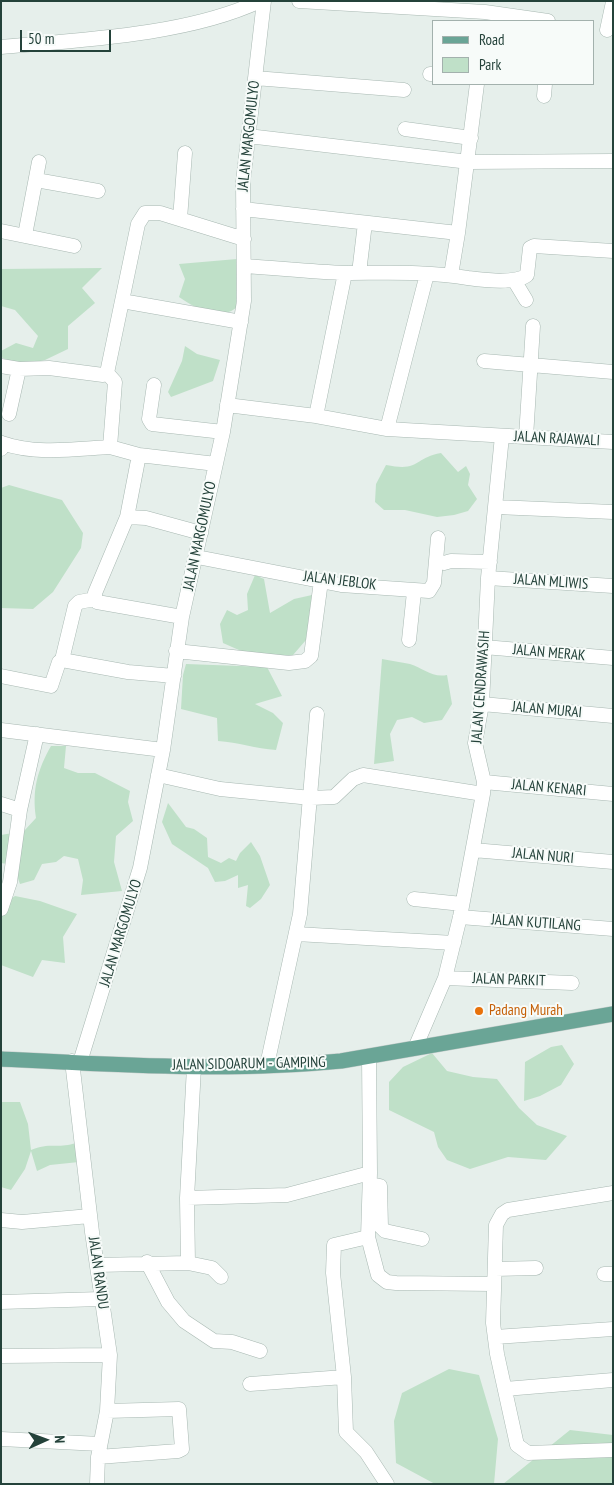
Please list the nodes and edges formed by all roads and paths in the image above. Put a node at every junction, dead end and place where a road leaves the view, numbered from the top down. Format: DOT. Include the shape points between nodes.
graph roads {
  1 [pos="260,1"];
  2 [pos="264,1"];
  3 [pos="299,1"];
  4 [pos="613,2"];
  5 [pos="485,16"];
  6 [pos="535,20"];
  7 [pos="604,30"];
  8 [pos="1,48"];
  9 [pos="255,78"];
  10 [pos="477,85"];
  11 [pos="404,90"];
  12 [pos="405,129"];
  13 [pos="248,136"];
  14 [pos="470,138"];
  15 [pos="185,153"];
  16 [pos="613,161"];
  17 [pos="39,162"];
  18 [pos="469,162"];
  19 [pos="36,180"];
  20 [pos="98,191"];
  21 [pos="244,209"];
  22 [pos="180,219"];
  23 [pos="365,223"];
  24 [pos="1,231"];
  25 [pos="458,233"];
  26 [pos="26,235"];
  27 [pos="244,239"];
  28 [pos="74,246"];
  29 [pos="613,251"];
  30 [pos="244,266"];
  31 [pos="352,273"];
  32 [pos="427,274"];
  33 [pos="451,275"];
  34 [pos="514,280"];
  35 [pos="526,300"];
  36 [pos="122,301"];
  37 [pos="241,322"];
  38 [pos="533,326"];
  39 [pos="484,361"];
  40 [pos="1,366"];
  41 [pos="530,366"];
  42 [pos="19,369"];
  43 [pos="613,372"];
  44 [pos="107,373"];
  45 [pos="154,385"];
  46 [pos="227,405"];
  47 [pos="9,414"];
  48 [pos="316,416"];
  49 [pos="386,429"];
  50 [pos="224,432"];
  51 [pos="502,436"];
  52 [pos="526,437"];
  53 [pos="613,442"];
  54 [pos="2,446"];
  55 [pos="110,447"];
  56 [pos="139,455"];
  57 [pos="216,464"];
  58 [pos="496,507"];
  59 [pos="613,512"];
  60 [pos="127,517"];
  61 [pos="201,533"];
  62 [pos="438,538"];
  63 [pos="197,557"];
  64 [pos="490,562"];
  65 [pos="444,563"];
  66 [pos="488,578"];
  67 [pos="321,581"];
  68 [pos="613,586"];
  69 [pos="414,592"];
  70 [pos="95,599"];
  71 [pos="182,617"];
  72 [pos="409,640"];
  73 [pos="484,647"];
  74 [pos="176,651"];
  75 [pos="613,658"];
  76 [pos="62,660"];
  77 [pos="1,676"];
  78 [pos="174,676"];
  79 [pos="482,704"];
  80 [pos="317,714"];
  81 [pos="613,716"];
  82 [pos="1,730"];
  83 [pos="37,734"];
  84 [pos="163,750"];
  85 [pos="158,775"];
  86 [pos="484,788"];
  87 [pos="613,794"];
  88 [pos="311,798"];
  89 [pos="1,804"];
  90 [pos="20,810"];
  91 [pos="473,850"];
  92 [pos="613,862"];
  93 [pos="414,899"];
  94 [pos="1,909"];
  95 [pos="461,911"];
  96 [pos="613,929"];
  97 [pos="296,934"];
  98 [pos="454,943"];
  99 [pos="445,978"];
  100 [pos="572,983"];
  101 [pos="613,1014"];
  102 [pos="415,1048"];
  103 [pos="369,1056"];
  104 [pos="1,1059"];
  105 [pos="76,1062"];
  106 [pos="267,1065"];
  107 [pos="194,1067"];
  108 [pos="370,1178"];
  109 [pos="613,1192"];
  110 [pos="187,1198"];
  111 [pos="90,1216"];
  112 [pos="1,1220"];
  113 [pos="368,1237"];
  114 [pos="422,1239"];
  115 [pos="148,1262"];
  116 [pos="188,1262"];
  117 [pos="97,1265"];
  118 [pos="536,1268"];
  119 [pos="494,1269"];
  120 [pos="221,1277"];
  121 [pos="494,1284"];
  122 [pos="101,1299"];
  123 [pos="1,1302"];
  124 [pos="613,1329"];
  125 [pos="495,1338"];
  126 [pos="260,1351"];
  127 [pos="110,1355"];
  128 [pos="1,1356"];
  129 [pos="344,1377"];
  130 [pos="613,1380"];
  131 [pos="250,1384"];
  132 [pos="505,1389"];
  133 [pos="106,1411"];
  134 [pos="1,1439"];
  135 [pos="99,1450"];
  136 [pos="613,1450"];
  137 [pos="97,1481"];
  138 [pos="387,1484"];
  1 -- 8 [label="street" via="234,14 159,29"];
  2 -- 9 [label="street, JALAN MARGOMULYO"];
  3 -- 5 [label="street"];
  4 -- 7 [label="street"];
  5 -- 6 [label="street"];
  9 -- 11 [label="street"];
  9 -- 13 [label="street, JALAN MARGOMULYO"];
  10 -- 14 [label="street"];
  12 -- 14 [label="street"];
  13 -- 18 [label="street"];
  13 -- 21 [label="street, JALAN MARGOMULYO"];
  14 -- 18 [label="street"];
  15 -- 22 [label="street"];
  16 -- 18 [label="street"];
  17 -- 19 [label="street"];
  18 -- 25 [label="street"];
  19 -- 20 [label="street"];
  19 -- 26 [label="street"];
  21 -- 23 [label="street"];
  21 -- 27 [label="street, JALAN MARGOMULYO"];
  22 -- 27 [label="street"];
  22 -- 36 [label="street" via="149,212 141,217"];
  23 -- 25 [label="street"];
  23 -- 31 [label="street"];
  24 -- 26 [label="street"];
  25 -- 33 [label="street"];
  26 -- 28 [label="street"];
  27 -- 30 [label="street, JALAN MARGOMULYO"];
  29 -- 34 [label="street" via="534,246 530,248 527,275"];
  30 -- 31 [label="street"];
  30 -- 37 [label="street, JALAN MARGOMULYO"];
  31 -- 32 [label="street"];
  31 -- 48 [label="street"];
  32 -- 33 [label="street"];
  32 -- 49 [label="street"];
  33 -- 34 [label="street"];
  34 -- 35 [label="street"];
  36 -- 37 [label="street"];
  36 -- 44 [label="street"];
  37 -- 46 [label="street, JALAN MARGOMULYO"];
  38 -- 41 [label="street"];
  39 -- 41 [label="street"];
  40 -- 42 [label="street"];
  41 -- 43 [label="street"];
  41 -- 52 [label="street"];
  42 -- 44 [label="street"];
  42 -- 47 [label="street"];
  44 -- 55 [label="street" via="115,382"];
  45 -- 50 [label="street" via="149,419 152,424"];
  46 -- 48 [label="street, JALAN RAJAWALI"];
  46 -- 50 [label="street, JALAN MARGOMULYO"];
  48 -- 49 [label="street, JALAN RAJAWALI"];
  49 -- 51 [label="street, JALAN RAJAWALI"];
  50 -- 57 [label="street, JALAN MARGOMULYO"];
  51 -- 52 [label="street, JALAN RAJAWALI"];
  51 -- 58 [label="street, JALAN CENDRAWASIH"];
  52 -- 53 [label="street, JALAN RAJAWALI"];
  54 -- 55 [label="street" via="39,450"];
  55 -- 56 [label="street"];
  56 -- 57 [label="street"];
  56 -- 60 [label="street"];
  57 -- 61 [label="street, JALAN MARGOMULYO"];
  58 -- 59 [label="street"];
  58 -- 64 [label="street, JALAN CENDRAWASIH"];
  60 -- 61 [label="street" via="146,518"];
  60 -- 70 [label="street"];
  61 -- 63 [label="street, JALAN MARGOMULYO"];
  62 -- 69 [label="street" via="432,588"];
  63 -- 67 [label="street, JALAN JEBLOK"];
  63 -- 71 [label="street, JALAN MARGOMULYO"];
  64 -- 65 [label="street"];
  64 -- 66 [label="street, JALAN CENDRAWASIH"];
  66 -- 68 [label="street, JALAN MLIWIS"];
  66 -- 73 [label="street, JALAN CENDRAWASIH"];
  67 -- 69 [label="street, JALAN JEBLOK"];
  67 -- 74 [label="street" via="310,656 305,661 289,664"];
  69 -- 72 [label="street"];
  70 -- 71 [label="street" via="97,602"];
  70 -- 76 [label="street" via="75,606"];
  71 -- 74 [label="street, JALAN MARGOMULYO"];
  73 -- 75 [label="street, JALAN MERAK"];
  73 -- 79 [label="street, JALAN CENDRAWASIH"];
  74 -- 78 [label="street, JALAN MARGOMULYO"];
  76 -- 77 [label="street" via="51,686"];
  76 -- 78 [label="street" via="128,672"];
  78 -- 84 [label="street, JALAN MARGOMULYO"];
  79 -- 81 [label="street, JALAN MURAI"];
  79 -- 86 [label="street, JALAN CENDRAWASIH" via="474,743"];
  80 -- 88 [label="street"];
  82 -- 83 [label="street"];
  83 -- 84 [label="street"];
  83 -- 90 [label="street"];
  84 -- 85 [label="street, JALAN MARGOMULYO"];
  85 -- 88 [label="street, JALAN KENARI" via="220,789"];
  85 -- 105 [label="street, JALAN MARGOMULYO" via="134,890"];
  86 -- 87 [label="street, JALAN KENARI"];
  86 -- 88 [label="street, JALAN KENARI" via="363,775 353,779 334,797"];
  86 -- 91 [label="street, JALAN CENDRAWASIH"];
  88 -- 97 [label="street"];
  89 -- 90 [label="street"];
  90 -- 94 [label="street" via="10,882"];
  91 -- 92 [label="street, JALAN NURI"];
  91 -- 95 [label="street, JALAN CENDRAWASIH"];
  93 -- 95 [label="street, JALAN KUTILANG"];
  95 -- 96 [label="street, JALAN KUTILANG"];
  95 -- 98 [label="street, JALAN CENDRAWASIH"];
  97 -- 98 [label="street"];
  97 -- 106 [label="street"];
  98 -- 99 [label="street, JALAN CENDRAWASIH"];
  99 -- 100 [label="street, JALAN PARKIT"];
  99 -- 102 [label="street, JALAN CENDRAWASIH"];
  101 -- 102 [label="main road, JALAN SIDOARUM - GAMPING"];
  102 -- 103 [label="main road, JALAN SIDOARUM - GAMPING"];
  103 -- 106 [label="main road, JALAN SIDOARUM - GAMPING" via="333,1062"];
  103 -- 108 [label="street"];
  104 -- 105 [label="main road, JALAN SIDOARUM - GAMPING"];
  105 -- 107 [label="main road, JALAN SIDOARUM - GAMPING"];
  105 -- 111 [label="street, JALAN RANDU"];
  106 -- 107 [label="main road, JALAN SIDOARUM - GAMPING"];
  107 -- 110 [label="street"];
  108 -- 110 [label="street" via="287,1195"];
  108 -- 113 [label="street"];
  108 -- 114 [label="street" via="380,1186 381,1227 385,1231"];
  109 -- 119 [label="street" via="508,1210 496,1225"];
  110 -- 116 [label="street"];
  111 -- 112 [label="street" via="22,1222"];
  111 -- 117 [label="street, JALAN RANDU"];
  113 -- 121 [label="street" via="378,1275 387,1282"];
  113 -- 129 [label="street" via="334,1245 332,1250"];
  115 -- 116 [label="street"];
  115 -- 117 [label="street"];
  115 -- 126 [label="street" via="168,1302 184,1322 214,1341 232,1342"];
  116 -- 120 [label="street" via="212,1268"];
  117 -- 122 [label="street, JALAN RANDU"];
  118 -- 119 [label="street"];
  119 -- 121 [label="street"];
  121 -- 125 [label="street"];
  122 -- 123 [label="street"];
  122 -- 127 [label="street, JALAN RANDU"];
  124 -- 125 [label="street"];
  125 -- 132 [label="street"];
  127 -- 128 [label="street"];
  127 -- 133 [label="street, JALAN RANDU"];
  129 -- 131 [label="street"];
  129 -- 138 [label="street" via="346,1432 366,1452"];
  130 -- 132 [label="street"];
  132 -- 136 [label="street" via="519,1448"];
  133 -- 135 [label="street, JALAN RANDU"];
  133 -- 135 [label="street" via="179,1409 182,1448 178,1451"];
  134 -- 135 [label="street"];
  135 -- 137 [label="street, JALAN RANDU"];
}
